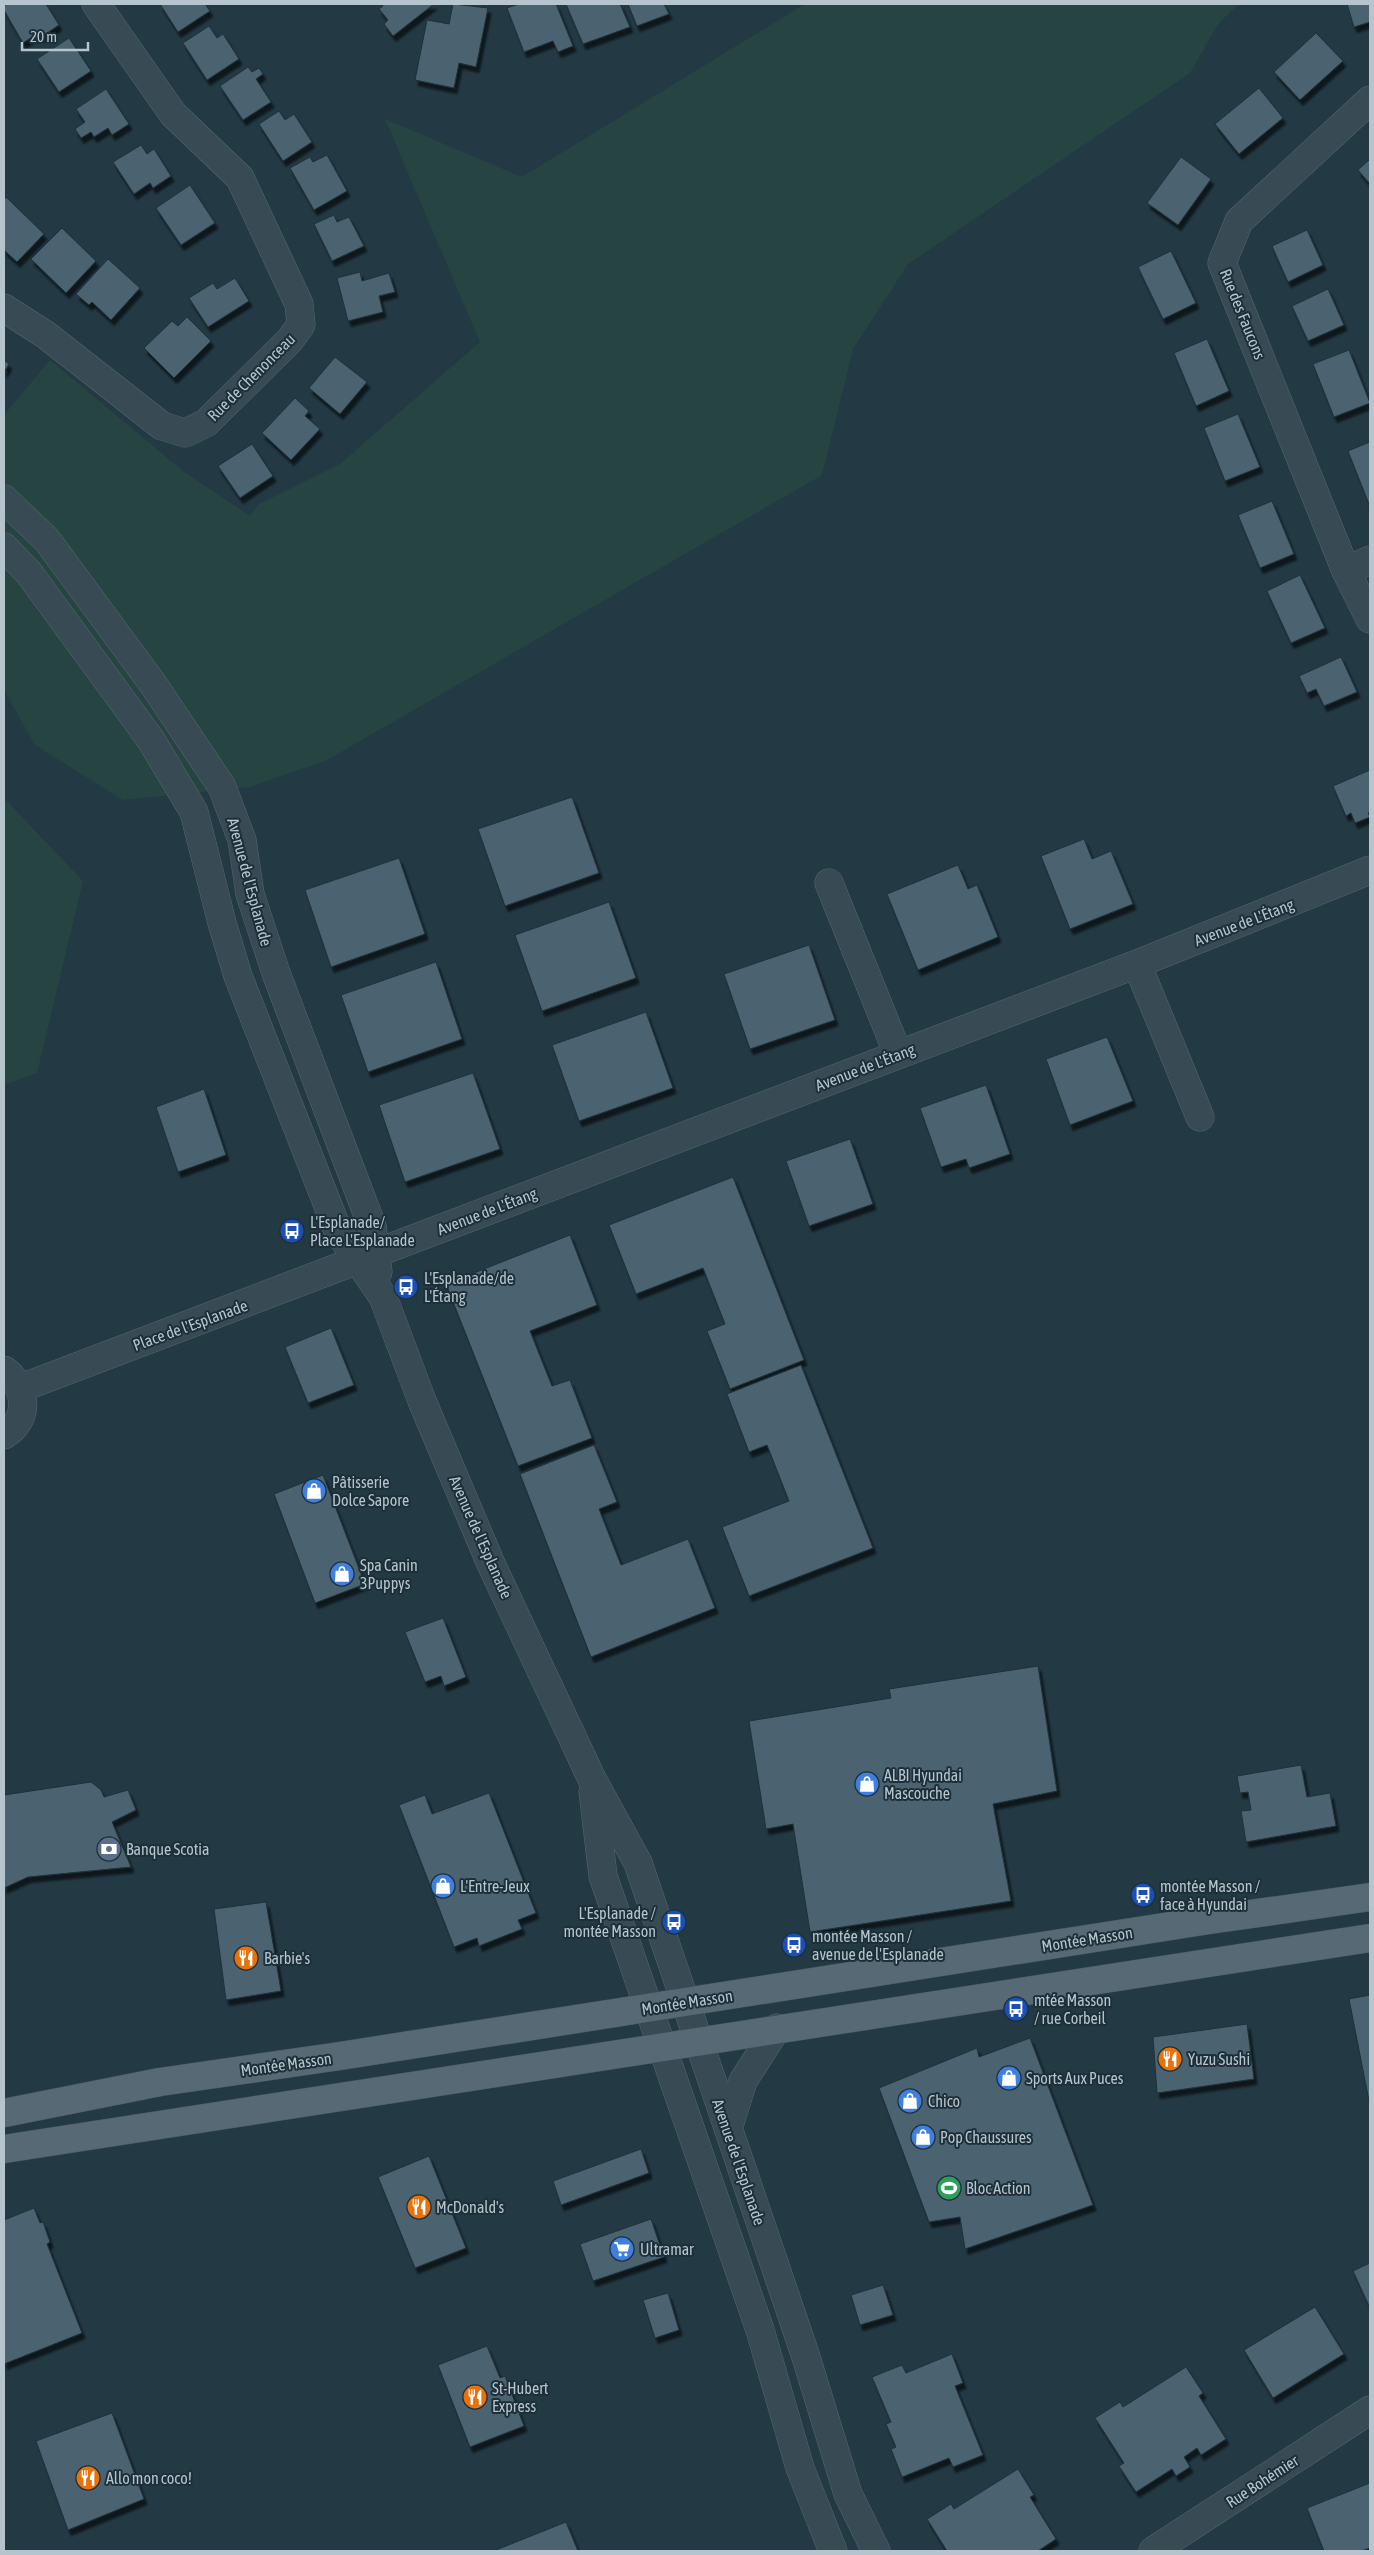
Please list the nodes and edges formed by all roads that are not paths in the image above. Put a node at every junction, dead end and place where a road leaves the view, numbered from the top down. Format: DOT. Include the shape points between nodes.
graph roads {
  1 [pos="96,4"];
  2 [pos="1370,100"];
  3 [pos="4,308"];
  4 [pos="4,499"];
  5 [pos="4,547"];
  6 [pos="1358,566"];
  7 [pos="1370,619"];
  8 [pos="1370,870"];
  9 [pos="829,883"];
  10 [pos="1137,964"];
  11 [pos="898,1054"];
  12 [pos="1200,1117"];
  13 [pos="368,1258"];
  14 [pos="12,1379"];
  15 [pos="4,1435"];
  16 [pos="591,1777"];
  17 [pos="1370,1896"];
  18 [pos="1370,1938"];
  19 [pos="686,2003"];
  20 [pos="648,2009"];
  21 [pos="777,2028"];
  22 [pos="698,2041"];
  23 [pos="661,2047"];
  24 [pos="4,2113"];
  25 [pos="728,2129"];
  26 [pos="4,2149"];
  27 [pos="1370,2410"];
  28 [pos="833,2551"];
  29 [pos="876,2551"];
  30 [pos="1153,2551"];
  1 -- 3 [label="street, Rue de Chenonceau" via="172,114 240,178 299,304 301,325 290,340 206,423 185,433 162,426 46,335"];
  2 -- 6 [label="street, Rue des Faucons" via="1239,222 1222,263"];
  4 -- 13 [label="street, Avenue de l'Esplanade" via="47,540 153,684 222,787 242,840 253,903 276,973 372,1226"];
  5 -- 13 [label="street, Avenue de l'Esplanade" via="29,573 151,740 194,812 238,976 338,1231"];
  6 -- 7 [label="street, Rue des Faucons"];
  8 -- 10 [label="street, Avenue de L'Étang"];
  9 -- 11 [label="street"];
  10 -- 11 [label="street, Avenue de L'Étang"];
  10 -- 12 [label="street"];
  11 -- 13 [label="street, Avenue de L'Étang"];
  13 -- 14 [label="street, Place de l'Esplanade"];
  13 -- 16 [label="street, Avenue de l'Esplanade" via="422,1401 491,1564"];
  14 -- 15 [label="street, Place de l'Esplanade" via="22,1412 18,1422"];
  16 -- 19 [label="street, Avenue de l'Esplanade" via="638,1864"];
  16 -- 20 [label="street, Avenue de l'Esplanade" via="603,1876"];
  17 -- 19 [label="main road, Montée Masson"];
  18 -- 21 [label="main road"];
  19 -- 20 [label="main road, Montée Masson"];
  19 -- 22 [label="street, Avenue de l'Esplanade"];
  20 -- 23 [label="street, Avenue de l'Esplanade"];
  20 -- 24 [label="main road, Montée Masson" via="160,2082"];
  21 -- 22 [label="main road"];
  21 -- 25 [label="street" via="743,2081"];
  22 -- 23 [label="main road"];
  22 -- 25 [label="street, Avenue de l'Esplanade"];
  23 -- 26 [label="main road"];
  23 -- 28 [label="street, Avenue de l'Esplanade" via="760,2330 805,2483"];
  25 -- 29 [label="street, Avenue de l'Esplanade" via="805,2354 848,2494"];
  27 -- 30 [label="street, Rue Bohémier"];
}
